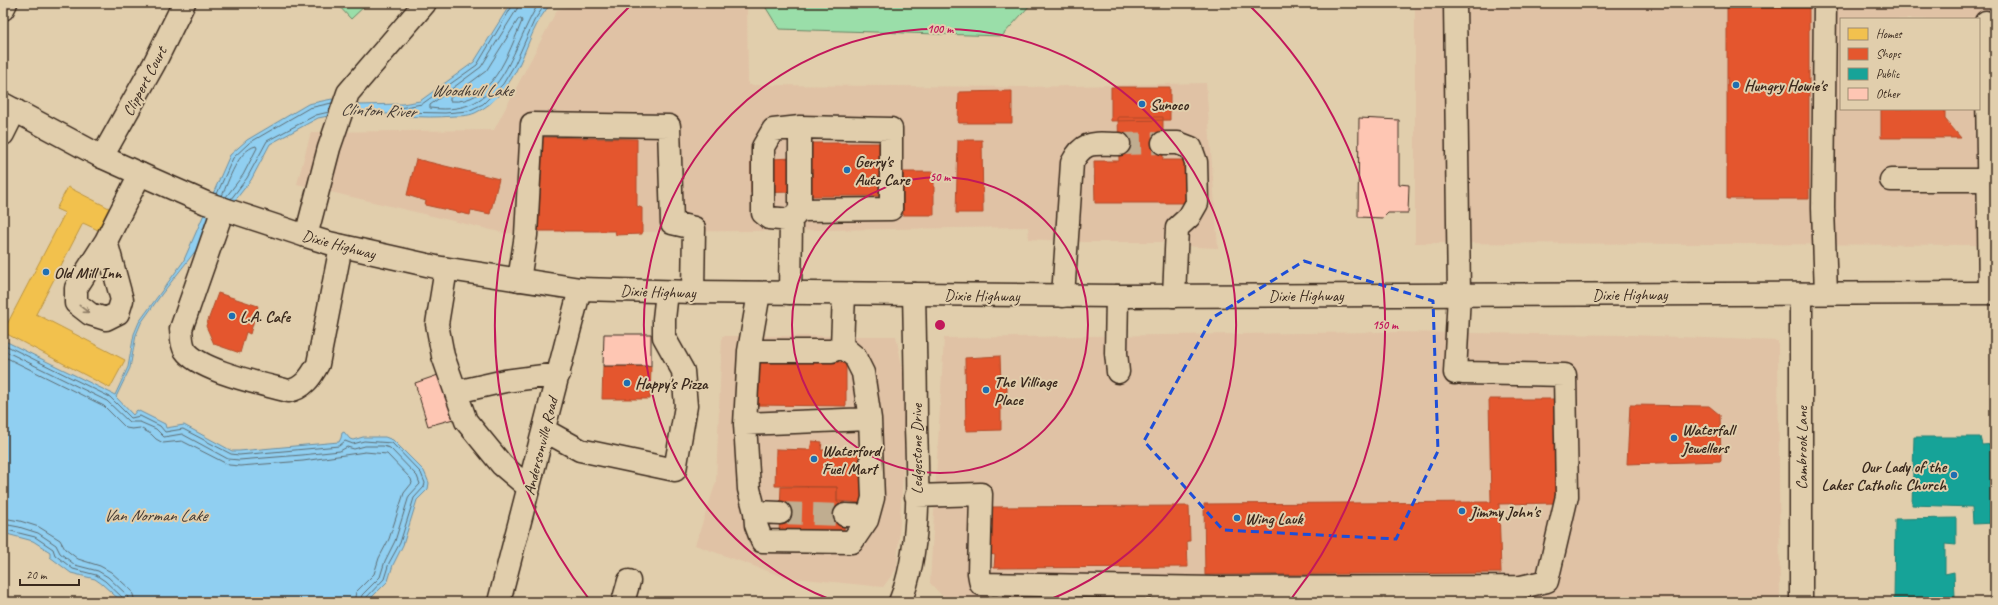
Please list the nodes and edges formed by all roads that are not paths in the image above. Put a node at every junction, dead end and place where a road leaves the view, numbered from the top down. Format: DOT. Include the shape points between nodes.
graph roads {
  1 [pos="6,3"];
  2 [pos="184,3"];
  3 [pos="425,3"];
  4 [pos="1455,3"];
  5 [pos="1825,3"];
  6 [pos="3,9"];
  7 [pos="1986,22"];
  8 [pos="9,107"];
  9 [pos="800,127"];
  10 [pos="3,134"];
  11 [pos="1162,143"];
  12 [pos="1119,144"];
  13 [pos="102,157"];
  14 [pos="140,174"];
  15 [pos="1891,180"];
  16 [pos="1988,180"];
  17 [pos="223,209"];
  18 [pos="796,215"];
  19 [pos="306,236"];
  20 [pos="106,241"];
  21 [pos="341,246"];
  22 [pos="446,269"];
  23 [pos="519,280"];
  24 [pos="580,289"];
  25 [pos="667,292"];
  26 [pos="693,292"];
  27 [pos="759,293"];
  28 [pos="790,293"];
  29 [pos="1826,293"];
  30 [pos="1993,293"];
  31 [pos="844,294"];
  32 [pos="914,294"];
  33 [pos="1458,294"];
  34 [pos="1801,294"];
  35 [pos="1063,296"];
  36 [pos="1117,296"];
  37 [pos="1174,296"];
  38 [pos="842,346"];
  39 [pos="749,351"];
  40 [pos="1118,372"];
  41 [pos="559,374"];
  42 [pos="456,392"];
  43 [pos="870,418"];
  44 [pos="745,424"];
  45 [pos="544,430"];
  46 [pos="529,488"];
  47 [pos="916,496"];
  48 [pos="755,512"];
  49 [pos="780,513"];
  50 [pos="845,515"];
  51 [pos="868,516"];
  52 [pos="629,581"];
  53 [pos="499,602"];
  54 [pos="623,602"];
  55 [pos="900,602"];
  56 [pos="1801,602"];
  1 -- 6 [label="main road"];
  2 -- 13 [label="main road, Clippert Court" via="154,64"];
  3 -- 19 [label="main road" via="348,93 338,119"];
  4 -- 33 [label="main road"];
  5 -- 29 [label="main road" via="1823,208"];
  7 -- 16 [label="main road"];
  8 -- 10 [label="main road"];
  8 -- 13 [label="main road, Dixie Highway"];
  9 -- 18 [label="main road"];
  9 -- 18 [label="main road" via="773,130 763,147 763,213 769,218"];
  9 -- 18 [label="main road" via="891,130 891,209"];
  11 -- 37 [label="main road" via="1190,148 1196,162 1197,203 1189,217 1177,228"];
  12 -- 35 [label="main road" via="1090,144 1078,151 1072,163"];
  13 -- 14 [label="main road, Dixie Highway"];
  14 -- 17 [label="main road, Dixie Highway"];
  14 -- 20 [label="main road"];
  15 -- 16 [label="main road"];
  16 -- 30 [label="main road"];
  17 -- 19 [label="main road, Dixie Highway"];
  17 -- 21 [label="main road" via="181,329 182,344 191,357 204,366 288,391 304,384 318,364"];
  18 -- 28 [label="main road"];
  19 -- 21 [label="main road, Dixie Highway"];
  21 -- 22 [label="main road, Dixie Highway"];
  22 -- 23 [label="main road, Dixie Highway"];
  22 -- 42 [label="main road" via="437,324 443,356"];
  23 -- 24 [label="main road, Dixie Highway"];
  23 -- 26 [label="main road" via="526,235 532,124 670,126 672,223 694,228"];
  24 -- 25 [label="main road, Dixie Highway"];
  24 -- 41 [label="main road, Andersonville Road"];
  25 -- 26 [label="main road, Dixie Highway"];
  25 -- 45 [label="main road" via="664,336 683,371 686,406 675,470 580,450"];
  26 -- 27 [label="main road, Dixie Highway"];
  27 -- 28 [label="main road, Dixie Highway"];
  27 -- 39 [label="main road"];
  28 -- 31 [label="main road, Dixie Highway"];
  29 -- 30 [label="main road, Dixie Highway"];
  29 -- 34 [label="main road, Dixie Highway"];
  31 -- 32 [label="main road, Dixie Highway"];
  31 -- 38 [label="main road"];
  32 -- 35 [label="main road, Dixie Highway"];
  32 -- 47 [label="main road, Ledgestone Drive"];
  33 -- 34 [label="main road, Dixie Highway"];
  33 -- 37 [label="main road, Dixie Highway"];
  33 -- 47 [label="main road" via="1459,373 1565,375 1567,496 1547,581 1513,587 1216,588 981,584 981,494"];
  34 -- 56 [label="main road, Cambrook Lane"];
  35 -- 36 [label="main road, Dixie Highway"];
  36 -- 37 [label="main road, Dixie Highway"];
  36 -- 40 [label="main road"];
  38 -- 39 [label="main road" via="832,351"];
  38 -- 43 [label="main road" via="855,357 863,373"];
  39 -- 44 [label="main road"];
  41 -- 42 [label="main road" via="505,380"];
  41 -- 45 [label="main road, Andersonville Road"];
  42 -- 46 [label="main road" via="466,421 502,465"];
  43 -- 44 [label="main road"];
  43 -- 51 [label="main road" via="873,498"];
  44 -- 48 [label="main road" via="749,489"];
  45 -- 46 [label="main road, Andersonville Road"];
  46 -- 53 [label="main road, Andersonville Road"];
  47 -- 55 [label="main road, Ledgestone Drive" via="911,562 907,586"];
  48 -- 49 [label="main road"];
  48 -- 51 [label="main road" via="756,525 762,541 814,543 852,542"];
  50 -- 51 [label="main road"];
  52 -- 54 [label="main road"];
}
